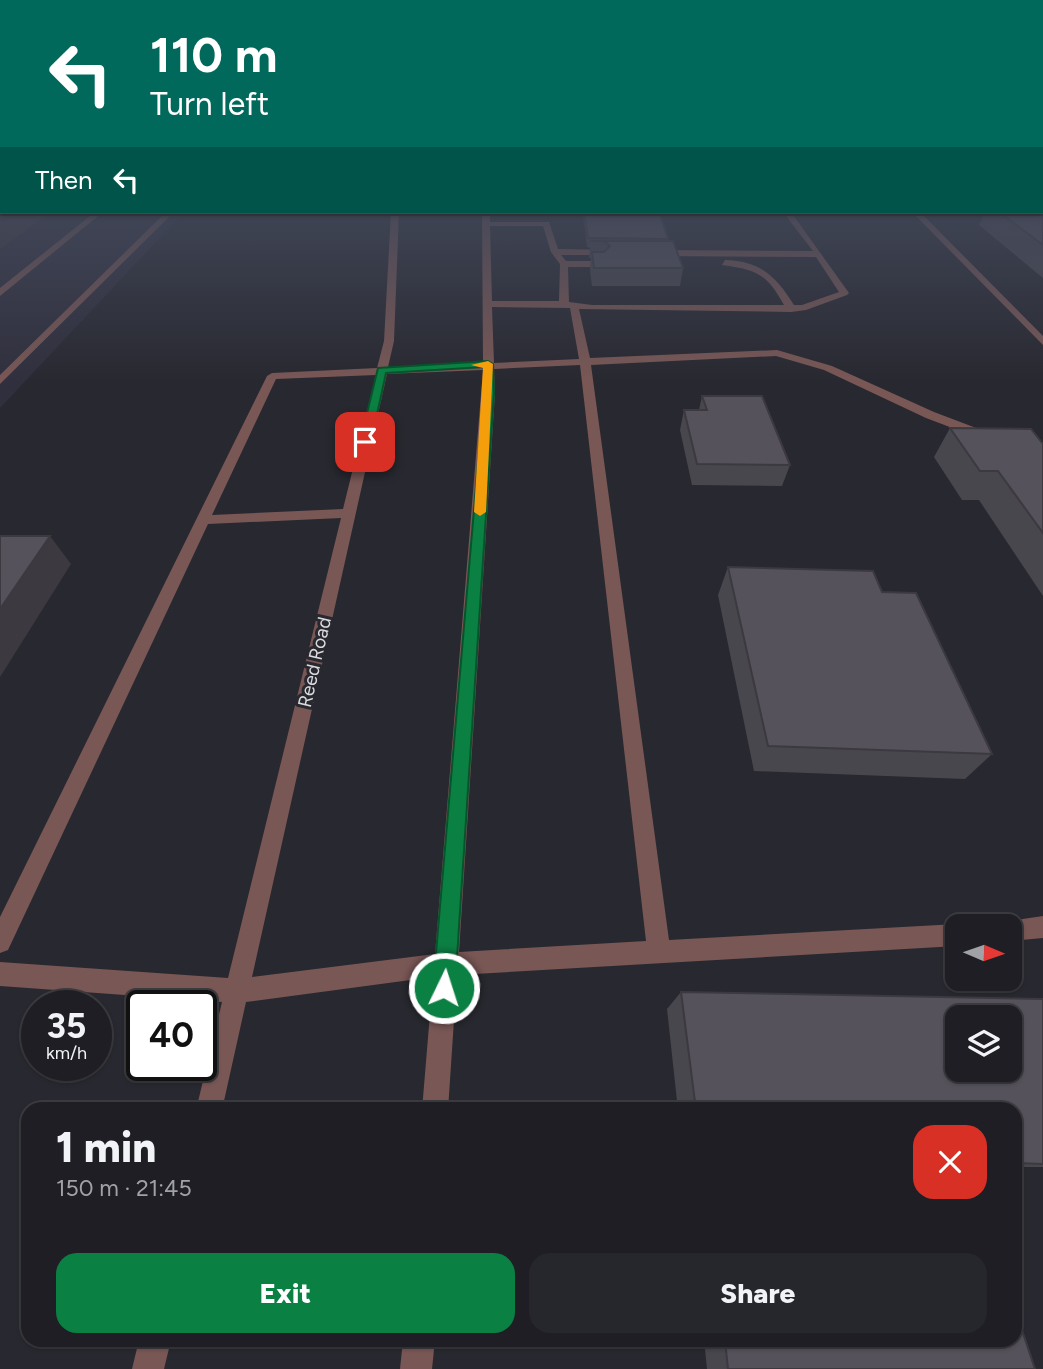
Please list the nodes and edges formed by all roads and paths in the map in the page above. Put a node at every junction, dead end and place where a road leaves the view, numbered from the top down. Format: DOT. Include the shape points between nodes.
graph roads {
  1 [pos="48,254"];
  2 [pos="128,254"];
  3 [pos="393,254"];
  4 [pos="487,254"];
  5 [pos="556,254"];
  6 [pos="800,254"];
  7 [pos="819,254"];
  8 [pos="957,254"];
  9 [pos="564,264"];
  10 [pos="610,264"];
  11 [pos="702,264"];
  12 [pos="0,293"];
  13 [pos="488,304"];
  14 [pos="569,305"];
  15 [pos="791,309"];
  16 [pos="1043,342"];
  17 [pos="585,361"];
  18 [pos="488,364"];
  19 [pos="382,370"];
  20 [pos="0,382"];
  21 [pos="1002,440"];
  22 [pos="348,513"];
  23 [pos="203,520"];
  24 [pos="1043,927"];
  25 [pos="1022,929"];
  26 [pos="945,936"];
  27 [pos="0,942"];
  28 [pos="659,953"];
  29 [pos="446,964"];
  30 [pos="0,974"];
  31 [pos="237,991"];
  32 [pos="211,1102"];
  33 [pos="436,1102"];
  34 [pos="153,1347"];
  35 [pos="418,1347"];
  36 [pos="148,1369"];
  37 [pos="416,1369"];
  1 -- 12 [label="street"];
  2 -- 20 [label="street"];
  3 -- 19 [label="street, Reed Road" via="389,341"];
  4 -- 13 [label="street"];
  5 -- 9 [label="street"];
  6 -- 7 [label="street"];
  7 -- 15 [label="street" via="844,293"];
  8 -- 16 [label="street"];
  9 -- 10 [label="street"];
  9 -- 14 [label="street"];
  11 -- 15 [label="street" via="738,263 769,273"];
  13 -- 14 [label="street"];
  13 -- 18 [label="street"];
  14 -- 15 [label="street"];
  14 -- 17 [label="street"];
  17 -- 18 [label="street"];
  17 -- 21 [label="street" via="777,354 828,368 930,415"];
  17 -- 28 [label="street"];
  18 -- 19 [label="street"];
  18 -- 29 [label="street"];
  19 -- 22 [label="street, Reed Road"];
  19 -- 23 [label="street" via="272,376"];
  22 -- 23 [label="street"];
  22 -- 31 [label="street, Reed Road"];
  23 -- 27 [label="street"];
  24 -- 25 [label="street"];
  26 -- 28 [label="street"];
  28 -- 29 [label="street"];
  29 -- 31 [label="street"];
  29 -- 33 [label="street"];
  30 -- 31 [label="street"];
  31 -- 32 [label="street, Reed Road"];
  34 -- 36 [label="street"];
  35 -- 37 [label="street"];
}
